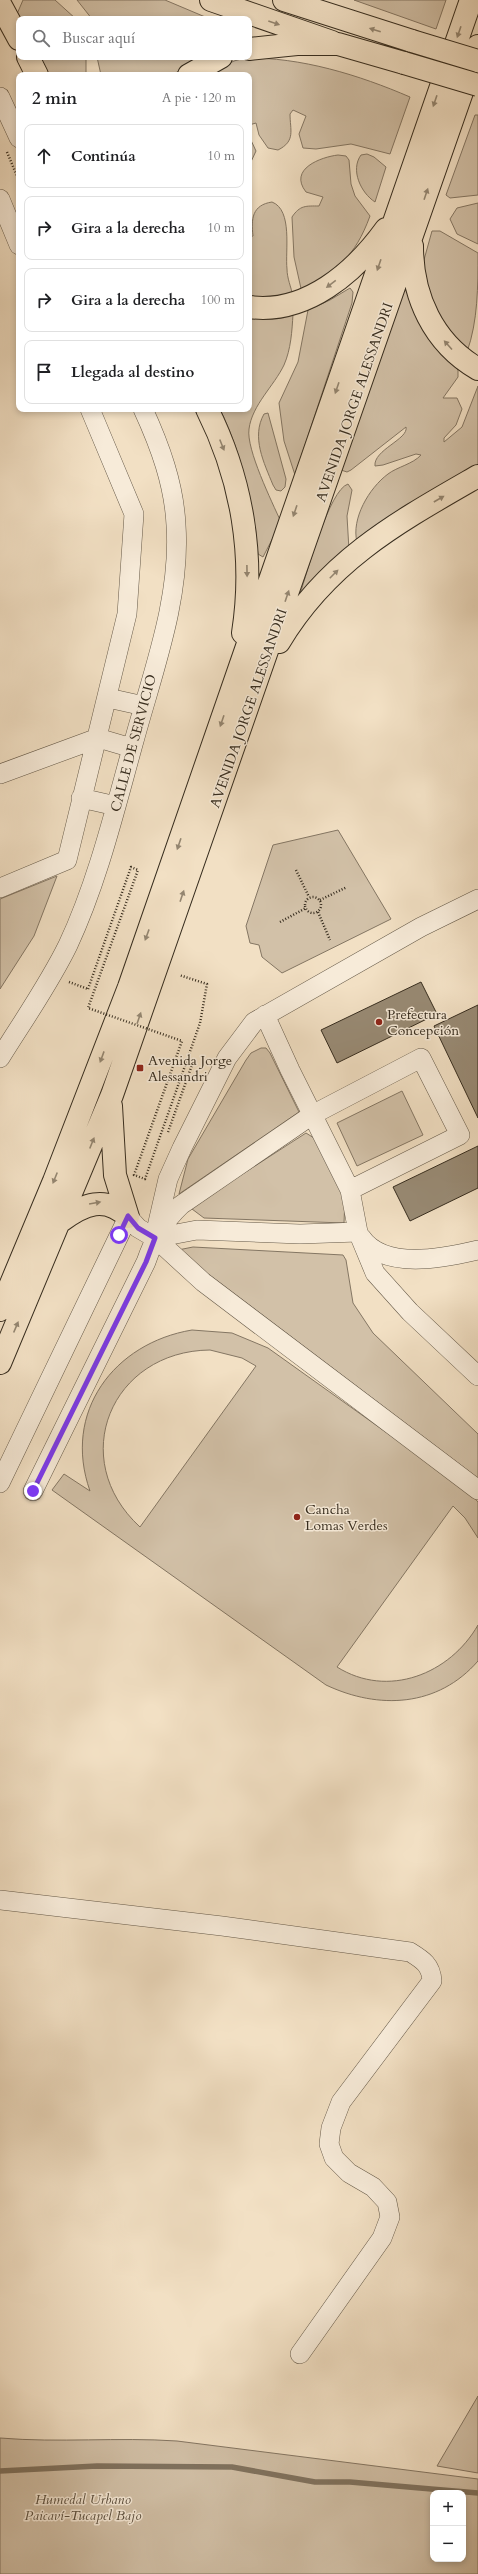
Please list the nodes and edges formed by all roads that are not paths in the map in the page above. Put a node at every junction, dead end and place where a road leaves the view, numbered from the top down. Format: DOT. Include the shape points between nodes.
graph roads {
  1 [pos="211,0"];
  2 [pos="284,0"];
  3 [pos="470,0"];
  4 [pos="0,4"];
  5 [pos="16,33"];
  6 [pos="338,44"];
  7 [pos="478,46"];
  8 [pos="252,49"];
  9 [pos="30,60"];
  10 [pos="216,60"];
  11 [pos="478,61"];
  12 [pos="36,72"];
  13 [pos="194,72"];
  14 [pos="478,85"];
  15 [pos="0,96"];
  16 [pos="11,141"];
  17 [pos="0,199"];
  18 [pos="396,215"];
  19 [pos="413,231"];
  20 [pos="16,238"];
  21 [pos="252,306"];
  22 [pos="478,369"];
  23 [pos="91,412"];
  24 [pos="144,412"];
  25 [pos="207,412"];
  26 [pos="478,476"];
  27 [pos="261,672"];
  28 [pos="235,685"];
  29 [pos="108,698"];
  30 [pos="144,706"];
  31 [pos="98,738"];
  32 [pos="132,748"];
  33 [pos="0,774"];
  34 [pos="81,798"];
  35 [pos="116,806"];
  36 [pos="0,888"];
  37 [pos="478,899"];
  38 [pos="265,1015"];
  39 [pos="0,1058"];
  40 [pos="112,1095"];
  41 [pos="312,1115"];
  42 [pos="350,1190"];
  43 [pos="128,1216"];
  44 [pos="61,1220"];
  45 [pos="358,1232"];
  46 [pos="155,1238"];
  47 [pos="478,1250"];
  48 [pos="7,1285"];
  49 [pos="0,1310"];
  50 [pos="0,1363"];
  51 [pos="478,1376"];
  52 [pos="0,1483"];
  53 [pos="478,1490"];
  54 [pos="33,1491"];
  55 [pos="0,1900"];
  56 [pos="300,2354"];
  1 -- 6 [label="main road, one-way"];
  11 -- 2 [label="main road, one-way, bridge"];
  3 -- 18 [label="main road, AVENIDA JORGE ALESSANDRI, one-way"];
  4 -- 5 [label="main road"];
  6 -- 8 [label="main road" via="291,44"];
  6 -- 14 [label="main road, bridge"];
  19 -- 7 [label="main road, AVENIDA JORGE ALESSANDRI, one-way"];
  9 -- 12 [label="main road"];
  10 -- 13 [label="main road"];
  15 -- 16 [label="street"];
  17 -- 20 [label="street"];
  18 -- 21 [label="main road, one-way" via="355,265 322,290 289,305"];
  18 -- 28 [label="main road, AVENIDA JORGE ALESSANDRI, one-way"];
  22 -- 19 [label="main road, one-way" via="449,346 425,312 413,271"];
  27 -- 19 [label="main road, AVENIDA JORGE ALESSANDRI, one-way"];
  23 -- 29 [label="street" via="134,514 127,614"];
  24 -- 30 [label="street, CALLE DE SERVICIO" via="169,477 174,501 177,549 172,598"];
  25 -- 28 [label="main road, one-way" via="224,449 240,496 247,552 245,621"];
  27 -- 26 [label="main road, one-way" via="298,615 342,565 386,531"];
  40 -- 27 [label="main road, AVENIDA JORGE ALESSANDRI, one-way"];
  28 -- 48 [label="main road, AVENIDA JORGE ALESSANDRI, one-way" via="129,987 92,1084"];
  29 -- 30 [label="street"];
  29 -- 31 [label="street"];
  30 -- 32 [label="street, CALLE DE SERVICIO"];
  31 -- 32 [label="street"];
  31 -- 33 [label="street"];
  31 -- 34 [label="street"];
  32 -- 35 [label="street, CALLE DE SERVICIO"];
  34 -- 35 [label="street"];
  34 -- 36 [label="street" via="67,860"];
  35 -- 39 [label="street, CALLE DE SERVICIO" via="80,917 67,947"];
  37 -- 38 [label="street" via="421,927"];
  38 -- 41 [label="street"];
  38 -- 46 [label="street" via="254,1022 227,1058 182,1148 168,1179"];
  40 -- 43 [label="main road" via="113,1157"];
  44 -- 40 [label="main road, AVENIDA JORGE ALESSANDRI, one-way"];
  41 -- 42 [label="street"];
  41 -- 42 [label="street" via="421,1058 460,1135"];
  41 -- 46 [label="street" via="181,1205 166,1219"];
  42 -- 45 [label="street"];
  44 -- 43 [label="main road, one-way" via="97,1202 112,1205"];
  43 -- 46 [label="street" via="138,1228"];
  43 -- 52 [label="street"];
  50 -- 44 [label="main road, AVENIDA JORGE ALESSANDRI, one-way"];
  45 -- 46 [label="street" via="300,1234 197,1230"];
  45 -- 47 [label="street" via="366,1244 381,1253 407,1258 449,1256"];
  45 -- 51 [label="street" via="375,1273 410,1312"];
  46 -- 53 [label="street" via="203,1282"];
  46 -- 54 [label="street" via="146,1262"];
  48 -- 49 [label="main road, AVENIDA JORGE ALESSANDRI"];
  55 -- 56 [label="street" via="222,1926 410,1952 424,1960 431,1970 432,1980 341,2102 332,2128 329,2144 334,2158 348,2173 373,2187 387,2202 390,2217 382,2238"];
}
